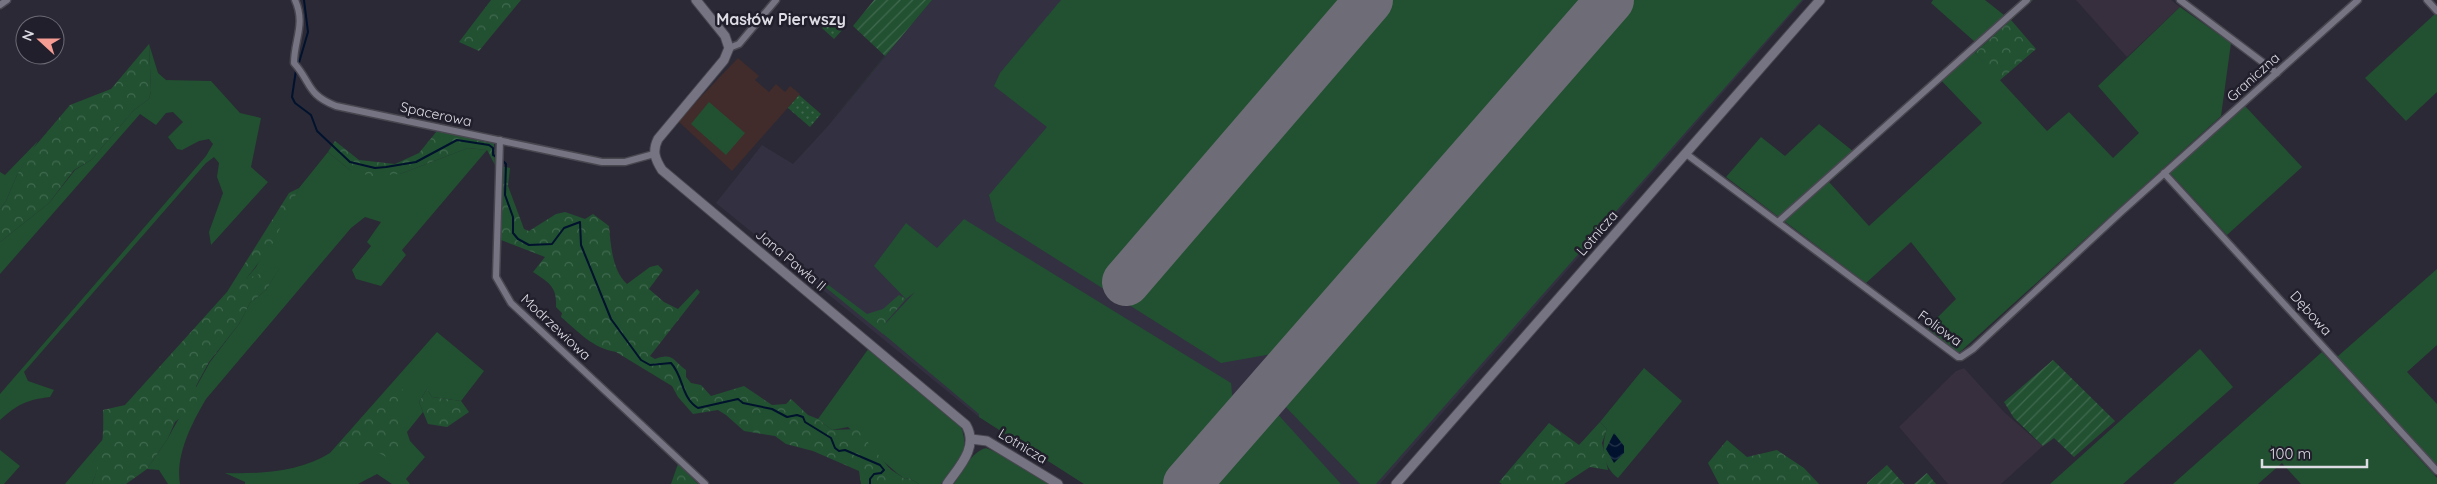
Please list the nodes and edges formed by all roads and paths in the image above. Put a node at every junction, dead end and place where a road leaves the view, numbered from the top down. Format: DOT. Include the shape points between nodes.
graph roads {
  1 [pos="8,0"];
  2 [pos="295,0"];
  3 [pos="696,0"];
  4 [pos="776,0"];
  5 [pos="1820,0"];
  6 [pos="2027,0"];
  7 [pos="2180,0"];
  8 [pos="2358,0"];
  9 [pos="2428,0"];
  10 [pos="0,5"];
  11 [pos="2437,11"];
  12 [pos="729,48"];
  13 [pos="2277,73"];
  14 [pos="500,140"];
  15 [pos="654,154"];
  16 [pos="1685,154"];
  17 [pos="2164,173"];
  18 [pos="1778,222"];
  19 [pos="971,439"];
  20 [pos="2437,471"];
  21 [pos="705,484"];
  22 [pos="946,484"];
  23 [pos="1058,484"];
  24 [pos="1396,484"];
  1 -- 10 [label="street"];
  2 -- 14 [label="street, Spacerowa" via="300,28 294,63 314,94 336,106"];
  3 -- 12 [label="main road" via="725,36"];
  4 -- 12 [label="street" via="739,44"];
  5 -- 16 [label="main road, Lotnicza"];
  6 -- 18 [label="street"];
  7 -- 13 [label="street"];
  8 -- 13 [label="street, Graniczna"];
  9 -- 11 [label="street"];
  12 -- 15 [label="main road" via="724,60 660,134"];
  13 -- 17 [label="street, Graniczna"];
  14 -- 15 [label="street, Spacerowa" via="602,162 625,162"];
  14 -- 21 [label="street, Modrzewiowa" via="496,277 511,303"];
  15 -- 19 [label="main road, Jana Pawła II" via="662,170 962,421"];
  16 -- 18 [label="street, Foliowa"];
  16 -- 24 [label="main road, Lotnicza"];
  17 -- 18 [label="street, Foliowa" via="1962,357"];
  17 -- 20 [label="street, Dębowa"];
  19 -- 22 [label="main road" via="967,455"];
  19 -- 23 [label="main road, Lotnicza" via="988,441"];
}
